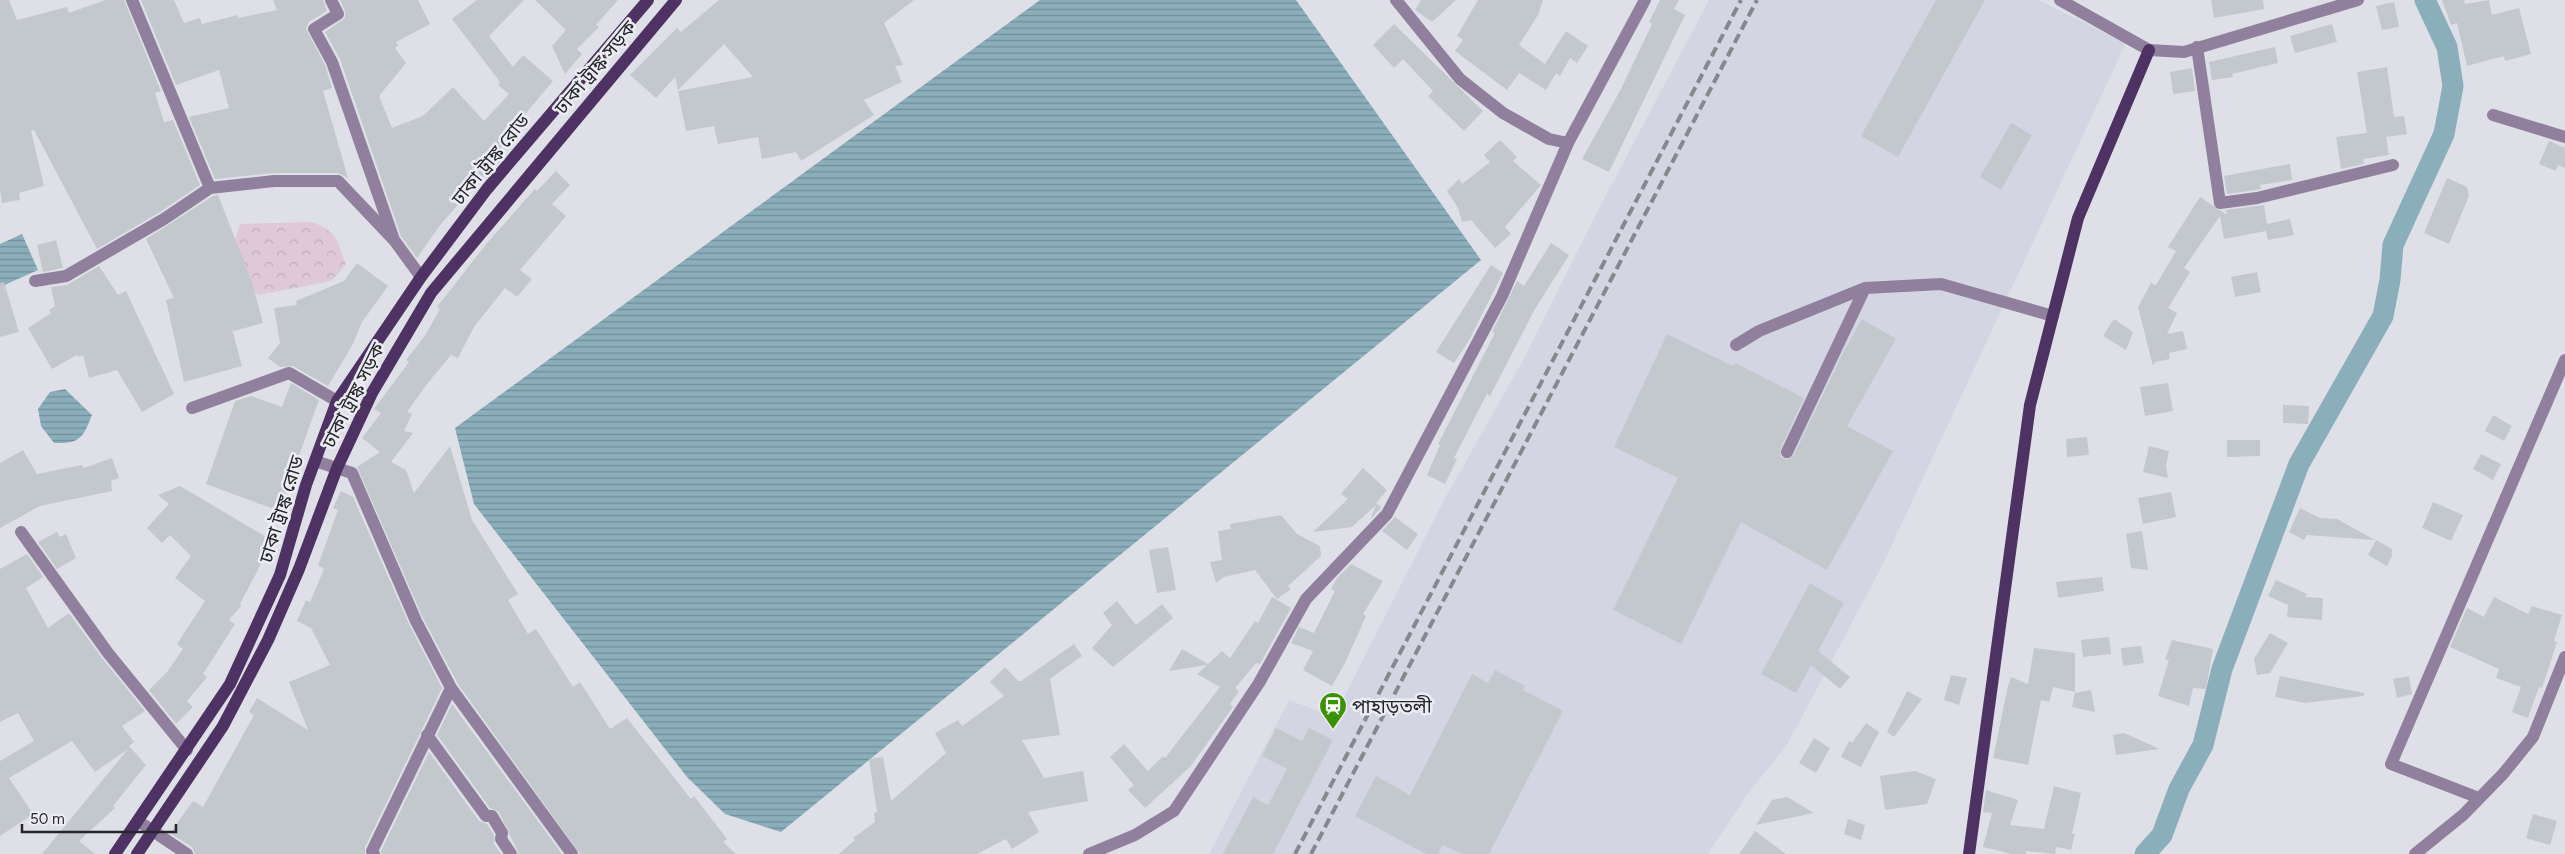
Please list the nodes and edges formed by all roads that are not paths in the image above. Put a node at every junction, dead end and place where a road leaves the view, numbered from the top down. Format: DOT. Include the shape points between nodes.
graph roads {
  1 [pos="132,0"];
  2 [pos="331,0"];
  3 [pos="648,0"];
  4 [pos="676,0"];
  5 [pos="1396,0"];
  6 [pos="1645,0"];
  7 [pos="2060,0"];
  8 [pos="2358,0"];
  9 [pos="2197,47"];
  10 [pos="2149,50"];
  11 [pos="2493,115"];
  12 [pos="2565,137"];
  13 [pos="1568,143"];
  14 [pos="2393,165"];
  15 [pos="210,188"];
  16 [pos="394,240"];
  17 [pos="421,277"];
  18 [pos="35,280"];
  19 [pos="1865,288"];
  20 [pos="2053,316"];
  21 [pos="1736,345"];
  22 [pos="2565,360"];
  23 [pos="337,401"];
  24 [pos="192,408"];
  25 [pos="1787,452"];
  26 [pos="315,461"];
  27 [pos="337,468"];
  28 [pos="22,532"];
  29 [pos="2565,657"];
  30 [pos="451,688"];
  31 [pos="427,735"];
  32 [pos="187,750"];
  33 [pos="2479,798"];
  34 [pos="138,821"];
  35 [pos="153,831"];
  36 [pos="115,854"];
  37 [pos="137,854"];
  38 [pos="187,854"];
  39 [pos="374,854"];
  40 [pos="511,854"];
  41 [pos="572,854"];
  42 [pos="1089,854"];
  43 [pos="1969,854"];
  44 [pos="2414,854"];
  1 -- 15 [label="street"];
  2 -- 16 [label="street" via="338,14 314,29 332,62"];
  3 -- 17 [label="main road, ঢাকা ট্রাঙ্ক রোড" via="487,189"];
  4 -- 27 [label="main road, ঢাকা ট্রাঙ্ক সড়ক" via="430,293 372,393"];
  5 -- 13 [label="street" via="1460,79 1503,113 1548,139"];
  6 -- 13 [label="street"];
  7 -- 10 [label="street"];
  8 -- 9 [label="street"];
  9 -- 10 [label="street" via="2184,52"];
  9 -- 14 [label="street" via="2220,203 2258,198"];
  10 -- 20 [label="main road" via="2078,218"];
  11 -- 12 [label="street"];
  13 -- 42 [label="street" via="1502,296 1387,514 1306,599 1258,683 1174,811 1136,835"];
  15 -- 16 [label="street" via="274,181 338,181"];
  15 -- 18 [label="street" via="66,276"];
  16 -- 17 [label="street"];
  17 -- 23 [label="main road, ঢাকা ট্রাঙ্ক রোড"];
  19 -- 20 [label="street" via="1941,284"];
  19 -- 21 [label="street" via="1759,331"];
  19 -- 25 [label="street"];
  20 -- 43 [label="main road" via="2030,405"];
  22 -- 33 [label="street" via="2391,764"];
  23 -- 24 [label="street" via="289,373"];
  23 -- 26 [label="main road, ঢাকা ট্রাঙ্ক রোড"];
  26 -- 27 [label="street"];
  26 -- 32 [label="main road, ঢাকা ট্রাঙ্ক রোড" via="280,575 230,684"];
  27 -- 30 [label="street" via="352,474 416,621"];
  27 -- 35 [label="main road, ঢাকা ট্রাঙ্ক সড়ক" via="268,640 224,726"];
  28 -- 32 [label="street" via="108,653"];
  29 -- 33 [label="street" via="2533,737 2504,774"];
  30 -- 31 [label="street"];
  30 -- 41 [label="street"];
  31 -- 39 [label="street" via="372,851"];
  31 -- 40 [label="street" via="486,816 492,816"];
  32 -- 34 [label="main road, ঢাকা ট্রাঙ্ক রোড"];
  33 -- 44 [label="street"];
  34 -- 35 [label="street"];
  34 -- 36 [label="main road, ঢাকা ট্রাঙ্ক রোড"];
  35 -- 37 [label="main road, ঢাকা ট্রাঙ্ক সড়ক"];
  35 -- 38 [label="street"];
}
